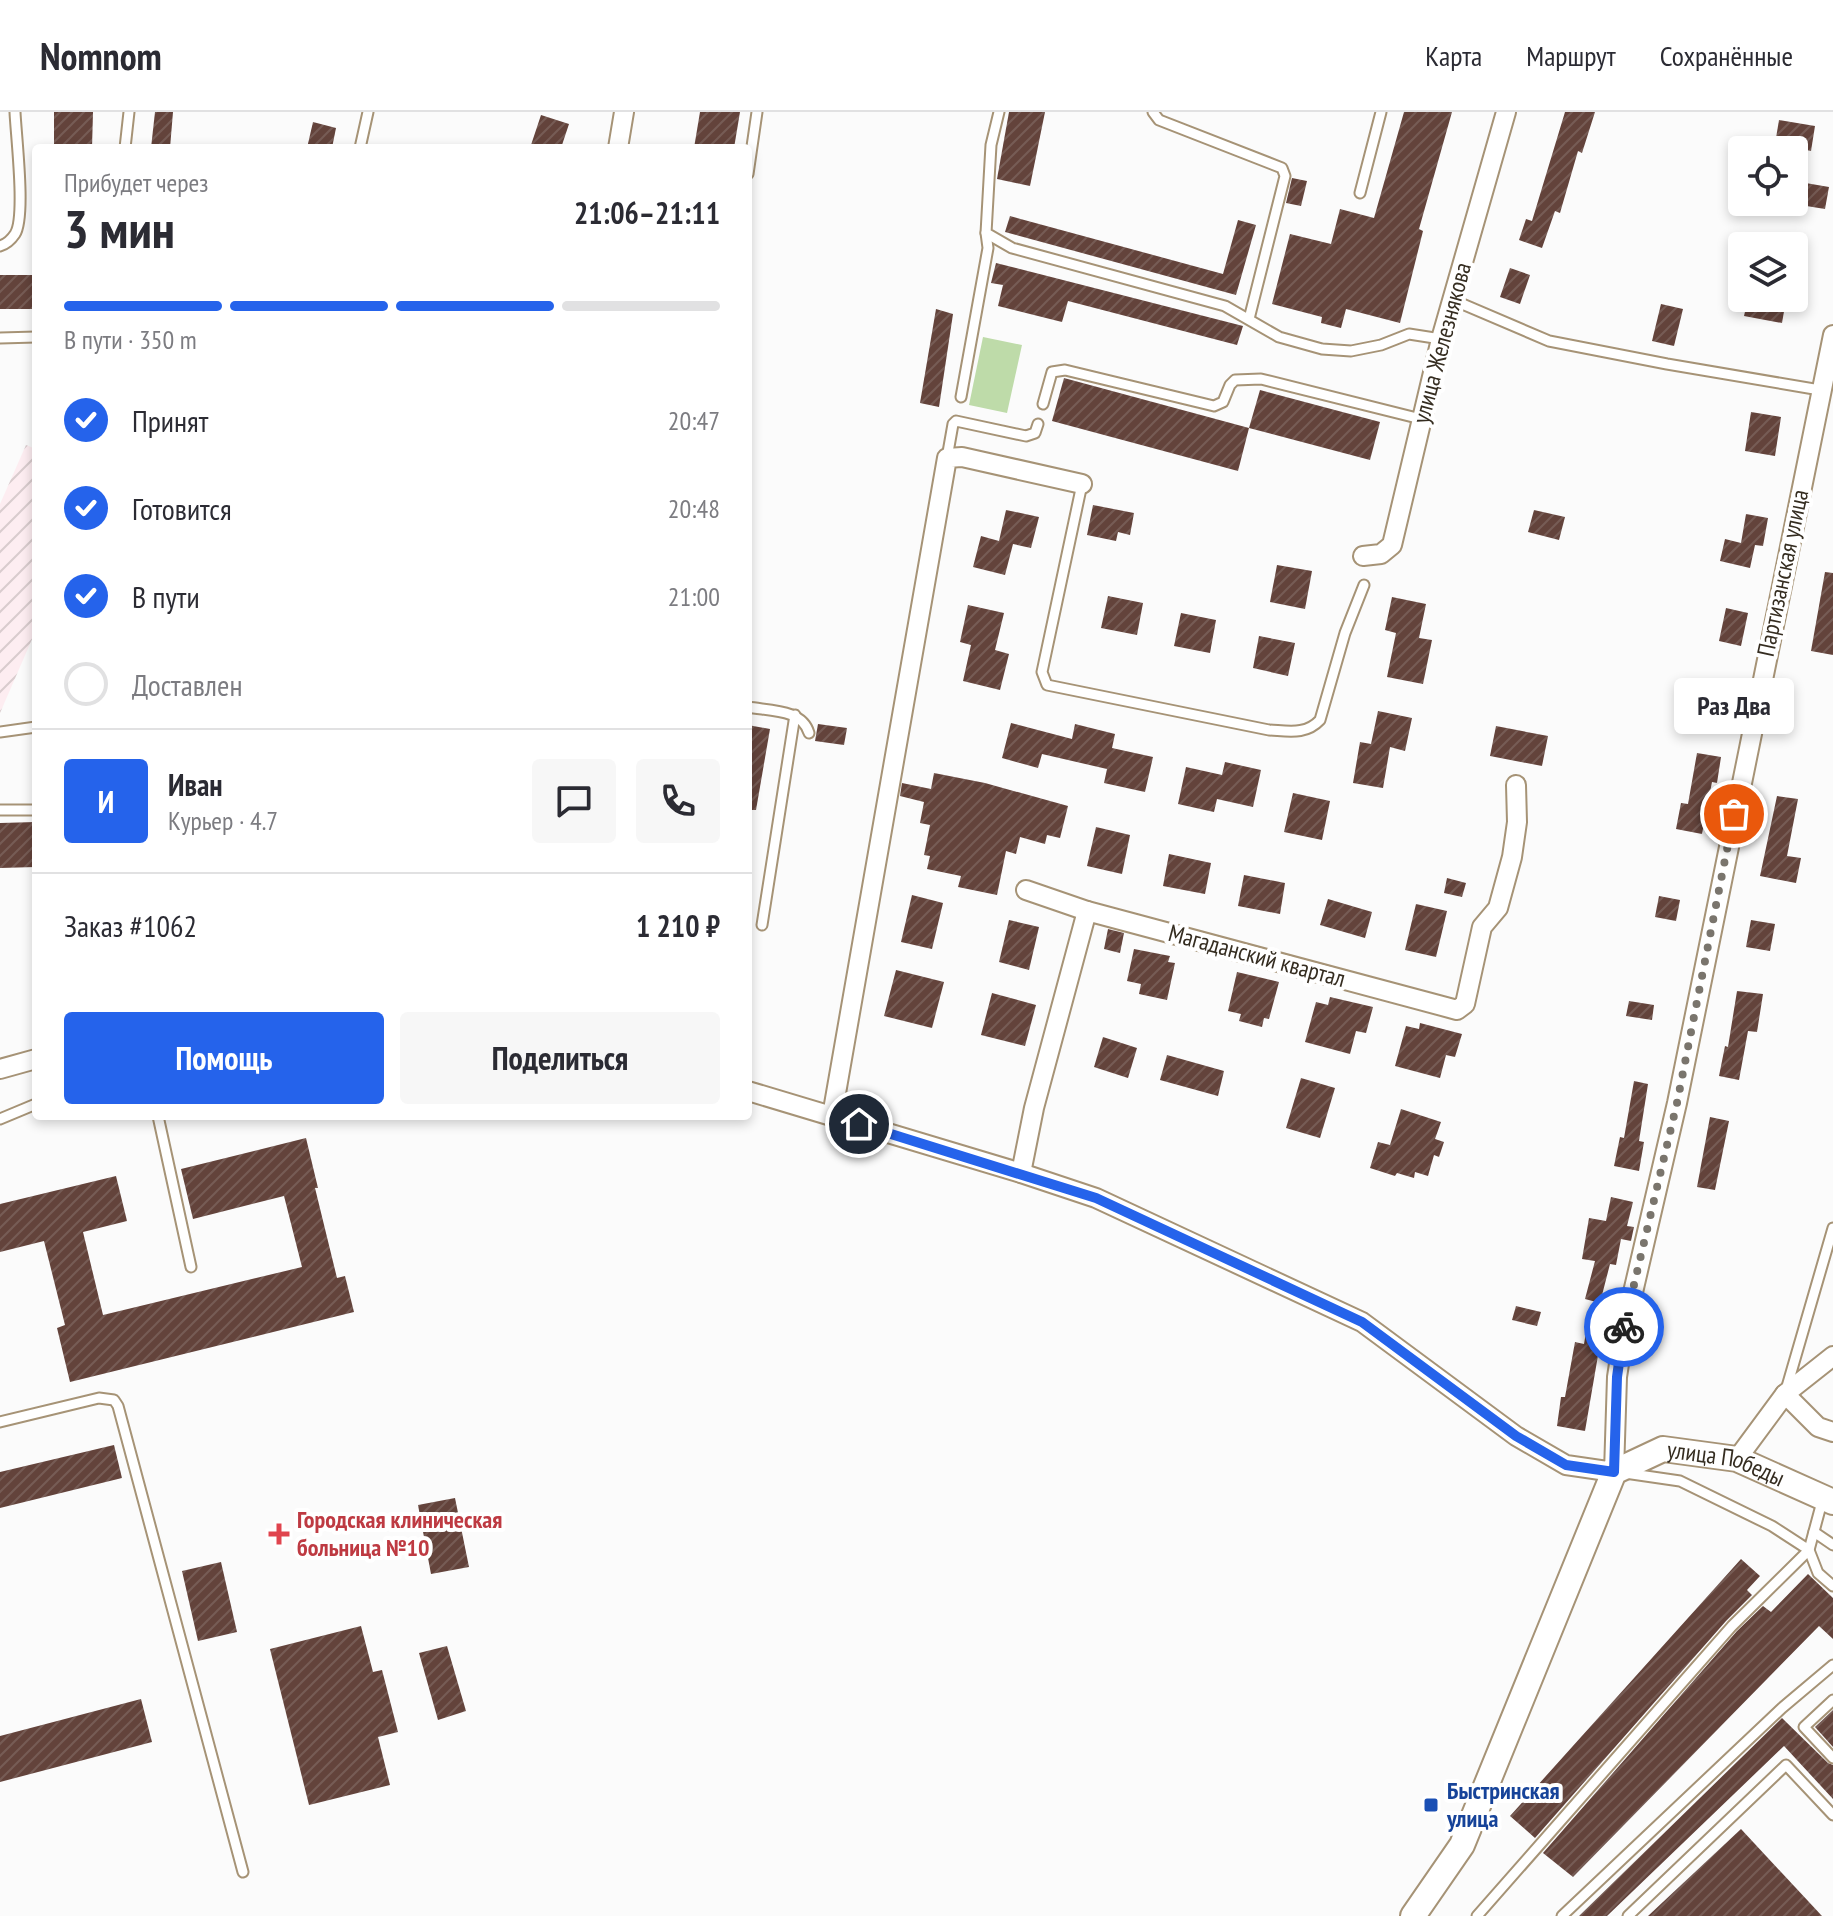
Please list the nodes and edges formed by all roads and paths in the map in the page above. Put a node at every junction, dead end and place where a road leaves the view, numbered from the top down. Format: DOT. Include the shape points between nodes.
graph roads {
  1 [pos="15,112"];
  2 [pos="129,112"];
  3 [pos="368,112"];
  4 [pos="624,112"];
  5 [pos="757,112"];
  6 [pos="999,112"];
  7 [pos="1153,112"];
  8 [pos="1381,112"];
  9 [pos="1506,112"];
  10 [pos="125,144"];
  11 [pos="361,144"];
  12 [pos="619,144"];
  13 [pos="752,146"];
  14 [pos="1360,193"];
  15 [pos="986,233"];
  16 [pos="0,246"];
  17 [pos="1453,300"];
  18 [pos="1249,319"];
  19 [pos="1833,335"];
  20 [pos="32,337"];
  21 [pos="0,338"];
  22 [pos="1441,339"];
  23 [pos="1820,390"];
  24 [pos="961,397"];
  25 [pos="1043,404"];
  26 [pos="1421,419"];
  27 [pos="1038,424"];
  28 [pos="947,458"];
  29 [pos="1082,484"];
  30 [pos="1363,556"];
  31 [pos="1364,585"];
  32 [pos="752,708"];
  33 [pos="795,715"];
  34 [pos="32,728"];
  35 [pos="0,732"];
  36 [pos="809,733"];
  37 [pos="1516,785"];
  38 [pos="0,810"];
  39 [pos="32,810"];
  40 [pos="1026,890"];
  41 [pos="1087,911"];
  42 [pos="762,925"];
  43 [pos="32,1060"];
  44 [pos="0,1069"];
  45 [pos="752,1092"];
  46 [pos="32,1106"];
  47 [pos="832,1116"];
  48 [pos="0,1119"];
  49 [pos="159,1120"];
  50 [pos="1021,1173"];
  51 [pos="1833,1228"];
  52 [pos="191,1267"];
  53 [pos="1833,1356"];
  54 [pos="1785,1394"];
  55 [pos="0,1422"];
  56 [pos="1833,1432"];
  57 [pos="1737,1459"];
  58 [pos="1614,1472"];
  59 [pos="1828,1500"];
  60 [pos="1814,1532"];
  61 [pos="1833,1545"];
  62 [pos="1809,1550"];
  63 [pos="1833,1586"];
  64 [pos="1833,1665"];
  65 [pos="1833,1700"];
  66 [pos="1833,1758"];
  67 [pos="1833,1815"];
  68 [pos="243,1872"];
  69 [pos="1413,1916"];
  70 [pos="1477,1916"];
  71 [pos="1562,1916"];
  72 [pos="1628,1916"];
  1 -- 16 [label="lane" via="20,210 17,233"];
  2 -- 10 [label="lane"];
  3 -- 11 [label="lane"];
  4 -- 12 [label="street"];
  5 -- 13 [label="lane"];
  6 -- 15 [label="lane" via="991,145"];
  7 -- 18 [label="lane" via="1159,120 1282,168 1285,176"];
  8 -- 14 [label="lane"];
  9 -- 17 [label="street, улица Железнякова"];
  15 -- 18 [label="lane" via="1012,248 1225,306"];
  15 -- 24 [label="lane" via="988,248"];
  17 -- 22 [label="street, улица Железнякова"];
  17 -- 23 [label="lane" via="1549,341"];
  18 -- 22 [label="lane" via="1279,337 1322,349 1351,351 1409,334"];
  19 -- 23 [label="street, Партизанская улица"];
  20 -- 21 [label="lane"];
  22 -- 26 [label="street, улица Железнякова"];
  23 -- 58 [label="street, Партизанская улица" via="1677,1103 1624,1331"];
  25 -- 26 [label="lane" via="1056,369 1214,406 1223,402 1235,380 1249,378"];
  26 -- 30 [label="street, улица Железнякова" via="1392,545 1381,554"];
  27 -- 28 [label="lane" via="1035,433 1026,436 956,421"];
  28 -- 29 [label="street"];
  28 -- 47 [label="street"];
  29 -- 31 [label="lane" via="1042,672 1047,685 1269,730 1305,731 1320,720"];
  32 -- 33 [label="lane"];
  33 -- 36 [label="lane"];
  33 -- 42 [label="lane"];
  34 -- 35 [label="lane"];
  37 -- 41 [label="street, Магаданский квартал" via="1517,822 1506,884 1498,908 1482,927 1465,1004 1457,1010"];
  38 -- 39 [label="lane"];
  40 -- 41 [label="street"];
  41 -- 50 [label="street"];
  43 -- 44 [label="street"];
  45 -- 47 [label="street"];
  46 -- 48 [label="lane"];
  47 -- 50 [label="street"];
  49 -- 52 [label="lane"];
  50 -- 58 [label="street" via="1096,1198 1362,1322 1516,1436 1566,1465"];
  51 -- 54 [label="lane"];
  53 -- 54 [label="street"];
  54 -- 56 [label="street" via="1818,1427"];
  54 -- 57 [label="street"];
  55 -- 68 [label="lane" via="99,1398 118,1406"];
  57 -- 58 [label="street, улица Победы" via="1663,1449"];
  57 -- 59 [label="street, улица Победы"];
  58 -- 62 [label="lane" via="1680,1481"];
  58 -- 69 [label="street" via="1462,1845"];
  59 -- 60 [label="lane"];
  60 -- 61 [label="lane"];
  60 -- 62 [label="lane"];
  62 -- 63 [label="lane" via="1818,1573"];
  62 -- 70 [label="lane" via="1732,1626"];
  64 -- 71 [label="lane"];
  65 -- 66 [label="lane" via="1804,1727"];
  67 -- 72 [label="lane" via="1786,1765"];
}
